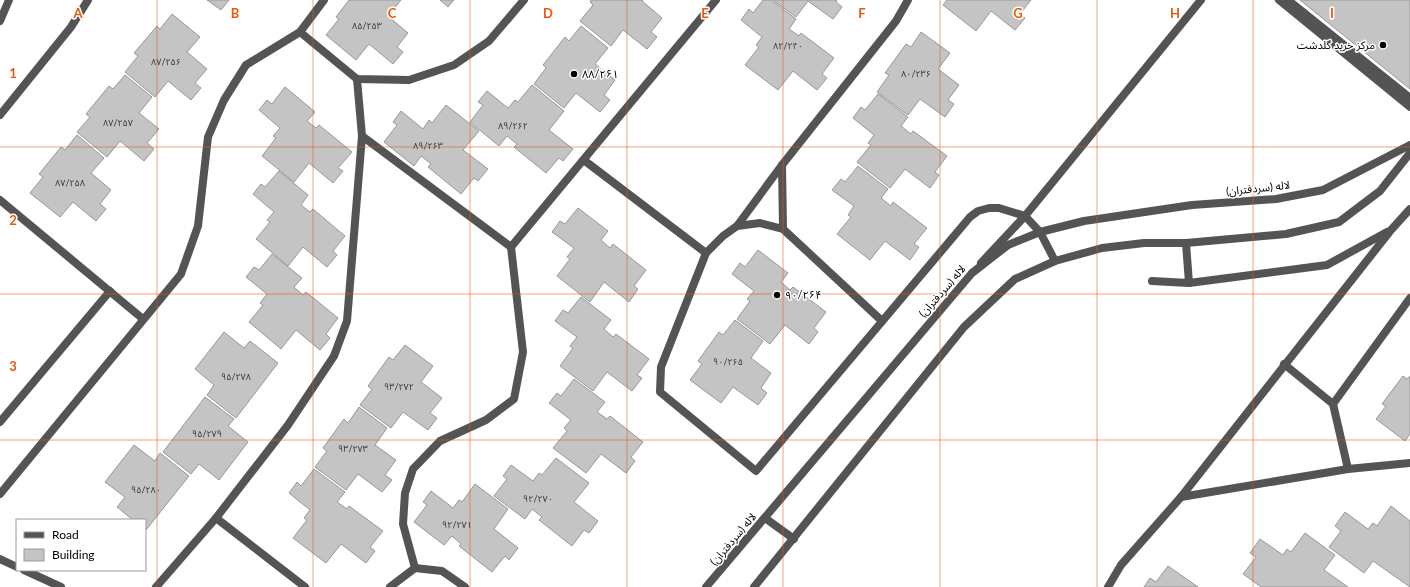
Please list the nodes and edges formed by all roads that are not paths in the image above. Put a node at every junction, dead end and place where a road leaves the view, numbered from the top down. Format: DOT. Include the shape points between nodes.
graph roads {
  1 [pos="9,0"];
  2 [pos="88,0"];
  3 [pos="324,0"];
  4 [pos="524,0"];
  5 [pos="716,0"];
  6 [pos="908,0"];
  7 [pos="1201,0"];
  8 [pos="1279,0"];
  9 [pos="1288,0"];
  10 [pos="0,21"];
  11 [pos="300,32"];
  12 [pos="357,79"];
  13 [pos="1410,98"];
  14 [pos="1410,107"];
  15 [pos="0,114"];
  16 [pos="362,136"];
  17 [pos="1410,145"];
  18 [pos="1410,153"];
  19 [pos="584,161"];
  20 [pos="782,165"];
  21 [pos="0,200"];
  22 [pos="1410,210"];
  23 [pos="1025,216"];
  24 [pos="737,226"];
  25 [pos="783,229"];
  26 [pos="1391,230"];
  27 [pos="1040,232"];
  28 [pos="1186,243"];
  29 [pos="511,247"];
  30 [pos="706,253"];
  31 [pos="1054,261"];
  32 [pos="972,273"];
  33 [pos="1152,282"];
  34 [pos="1189,283"];
  35 [pos="110,291"];
  36 [pos="1410,298"];
  37 [pos="144,319"];
  38 [pos="882,321"];
  39 [pos="1284,364"];
  40 [pos="1333,404"];
  41 [pos="0,422"];
  42 [pos="1410,463"];
  43 [pos="1348,470"];
  44 [pos="0,494"];
  45 [pos="1181,496"];
  46 [pos="216,518"];
  47 [pos="765,518"];
  48 [pos="794,539"];
  49 [pos="0,559"];
  50 [pos="16,567"];
  51 [pos="415,568"];
  52 [pos="26,571"];
  53 [pos="61,587"];
  54 [pos="156,587"];
  55 [pos="305,587"];
  56 [pos="390,587"];
  57 [pos="465,587"];
  58 [pos="706,587"];
  59 [pos="754,587"];
  60 [pos="1108,587"];
  1 -- 10 [label="street"];
  2 -- 15 [label="street" via="71,28"];
  3 -- 11 [label="street"];
  4 -- 12 [label="street" via="489,41 454,65 409,80"];
  5 -- 19 [label="street"];
  6 -- 20 [label="street" via="896,21"];
  7 -- 23 [label="street"];
  8 -- 14 [label="street"];
  9 -- 13 [label="street"];
  11 -- 12 [label="street"];
  11 -- 37 [label="street" via="246,65 224,100 208,137 198,226 181,274"];
  12 -- 16 [label="street"];
  16 -- 29 [label="street"];
  16 -- 46 [label="street" via="346,321 334,356 288,424"];
  17 -- 27 [label="street, لاله (سردفتران)" via="1323,190 1084,221"];
  18 -- 28 [label="street" via="1380,191 1339,222 1286,234"];
  19 -- 29 [label="street"];
  19 -- 30 [label="street"];
  20 -- 24 [label="street"];
  20 -- 25 [label="street"];
  21 -- 35 [label="street"];
  22 -- 26 [label="street"];
  23 -- 27 [label="street"];
  23 -- 32 [label="street"];
  23 -- 38 [label="street" via="999,208 988,208 974,214"];
  24 -- 25 [label="street" via="760,222"];
  24 -- 30 [label="street"];
  25 -- 38 [label="street"];
  26 -- 34 [label="street" via="1327,265"];
  26 -- 39 [label="street"];
  27 -- 31 [label="street"];
  27 -- 32 [label="street, لاله (سردفتران)" via="1008,245"];
  28 -- 31 [label="street" via="1144,243 1102,248"];
  28 -- 34 [label="street"];
  29 -- 51 [label="street" via="523,352 514,399 486,420 440,441 413,469 405,493 403,524"];
  30 -- 38 [label="street" via="661,367 660,392 756,471"];
  31 -- 48 [label="street" via="1015,279 964,327"];
  32 -- 47 [label="street, لاله (سردفتران)"];
  33 -- 34 [label="street"];
  35 -- 37 [label="street"];
  35 -- 41 [label="street"];
  36 -- 40 [label="street"];
  37 -- 44 [label="street"];
  39 -- 40 [label="street"];
  39 -- 45 [label="street"];
  40 -- 43 [label="street"];
  42 -- 43 [label="street"];
  43 -- 45 [label="street"];
  45 -- 60 [label="street" via="1121,565"];
  46 -- 54 [label="street"];
  46 -- 55 [label="street"];
  47 -- 48 [label="street"];
  47 -- 58 [label="street, لاله (سردفتران)"];
  48 -- 59 [label="street"];
  49 -- 50 [label="street"];
  51 -- 56 [label="street"];
  51 -- 57 [label="street" via="442,571"];
  52 -- 53 [label="street"];
}
